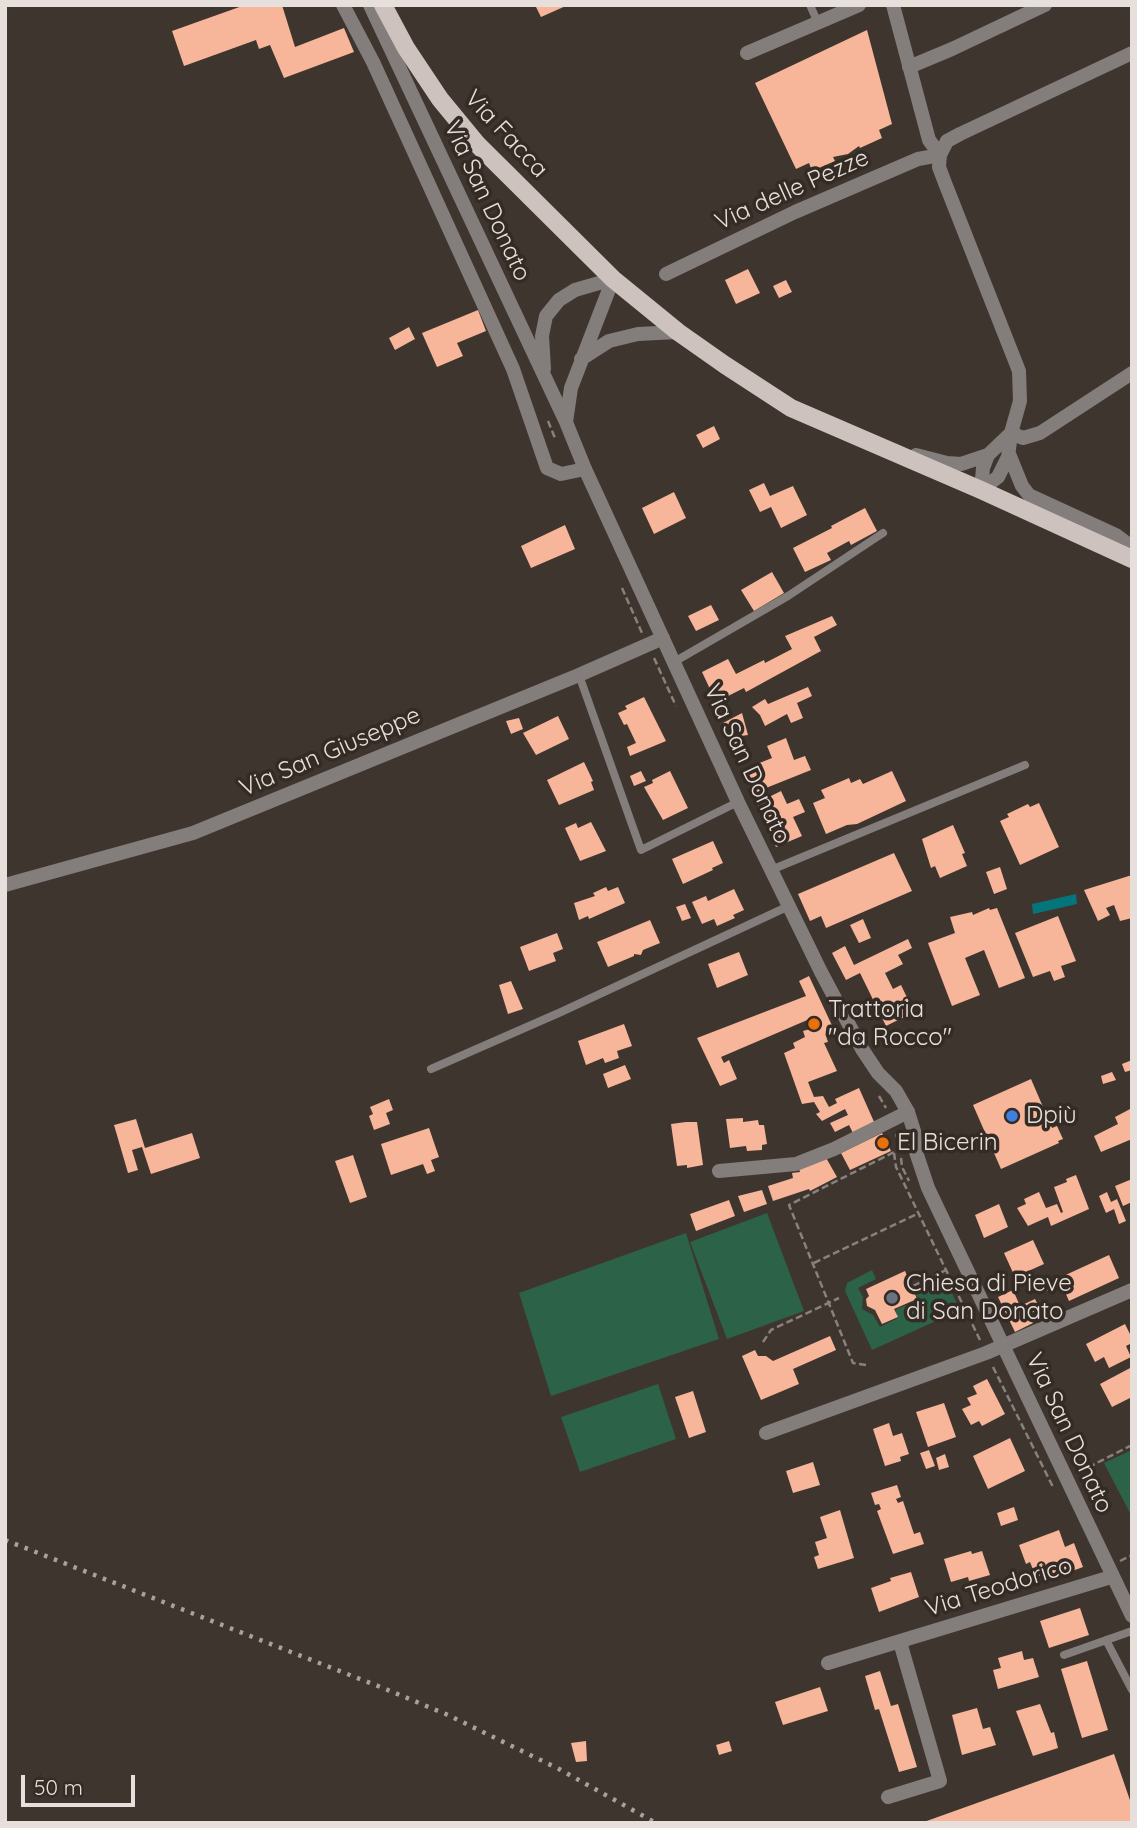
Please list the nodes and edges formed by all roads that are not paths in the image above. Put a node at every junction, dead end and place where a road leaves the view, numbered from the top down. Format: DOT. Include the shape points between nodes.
graph roads {
  1 [pos="343,5"];
  2 [pos="370,5"];
  3 [pos="383,5"];
  4 [pos="810,5"];
  5 [pos="859,5"];
  6 [pos="893,5"];
  7 [pos="1045,5"];
  8 [pos="818,23"];
  9 [pos="747,52"];
  10 [pos="1132,53"];
  11 [pos="909,67"];
  12 [pos="940,155"];
  13 [pos="666,274"];
  14 [pos="612,279"];
  15 [pos="678,332"];
  16 [pos="581,359"];
  17 [pos="1132,373"];
  18 [pos="544,378"];
  19 [pos="566,422"];
  20 [pos="828,424"];
  21 [pos="1011,433"];
  22 [pos="1009,454"];
  23 [pos="988,455"];
  24 [pos="585,469"];
  25 [pos="981,490"];
  26 [pos="883,533"];
  27 [pos="1132,547"];
  28 [pos="1132,559"];
  29 [pos="663,638"];
  30 [pos="674,662"];
  31 [pos="579,675"];
  32 [pos="1026,765"];
  33 [pos="738,802"];
  34 [pos="771,870"];
  35 [pos="5,885"];
  36 [pos="789,906"];
  37 [pos="431,1069"];
  38 [pos="908,1112"];
  39 [pos="719,1171"];
  40 [pos="1132,1290"];
  41 [pos="1002,1345"];
  42 [pos="766,1433"];
  43 [pos="1111,1577"];
  44 [pos="1132,1616"];
  45 [pos="1132,1631"];
  46 [pos="1106,1640"];
  47 [pos="900,1642"];
  48 [pos="1064,1655"];
  49 [pos="828,1663"];
  50 [pos="1132,1690"];
  51 [pos="888,1797"];
  1 -- 24 [label="street" via="513,369 548,467 561,474"];
  2 -- 18 [label="street, Via San Donato"];
  3 -- 14 [label="main road, Via Facca" via="440,99 477,144"];
  4 -- 8 [label="lane"];
  5 -- 8 [label="street"];
  6 -- 11 [label="street"];
  7 -- 11 [label="street"];
  8 -- 9 [label="street"];
  10 -- 12 [label="street, Via delle Pezze" via="960,134 947,141"];
  11 -- 12 [label="street" via="929,140"];
  12 -- 13 [label="street, Via delle Pezze" via="918,159 795,212"];
  12 -- 21 [label="street" via="944,183 1019,371 1020,401"];
  14 -- 15 [label="main road, Via Facca"];
  14 -- 16 [label="street"];
  14 -- 18 [label="street, Via San Donato" via="575,290 545,316"];
  15 -- 16 [label="street" via="609,341"];
  15 -- 20 [label="main road, Via Facca" via="792,408"];
  16 -- 19 [label="street"];
  17 -- 21 [label="street" via="1040,433 1023,438"];
  18 -- 19 [label="street, Via San Donato"];
  19 -- 24 [label="street, Via San Donato"];
  20 -- 23 [label="street" via="947,464"];
  20 -- 25 [label="main road, Via Facca"];
  21 -- 22 [label="street"];
  21 -- 23 [label="street"];
  22 -- 25 [label="street" via="998,477"];
  22 -- 27 [label="street" via="1029,495"];
  23 -- 25 [label="street"];
  24 -- 29 [label="street, Via San Donato"];
  25 -- 28 [label="main road, Via Facca"];
  26 -- 30 [label="lane" via="788,596"];
  29 -- 30 [label="street, Via San Donato"];
  29 -- 31 [label="street, Via San Giuseppe"];
  30 -- 33 [label="street, Via San Donato"];
  31 -- 33 [label="lane" via="641,850"];
  31 -- 35 [label="street, Via San Giuseppe" via="193,833"];
  32 -- 34 [label="lane"];
  33 -- 34 [label="street, Via San Donato"];
  34 -- 36 [label="street, Via San Donato"];
  36 -- 37 [label="lane"];
  36 -- 38 [label="street, Via San Donato" via="862,1049"];
  38 -- 39 [label="street" via="796,1164"];
  38 -- 41 [label="street, Via San Donato" via="920,1168"];
  40 -- 41 [label="street"];
  41 -- 42 [label="street"];
  41 -- 43 [label="street, Via San Donato"];
  43 -- 44 [label="street, Via San Donato"];
  43 -- 47 [label="street, Via Teodorico"];
  45 -- 46 [label="lane"];
  46 -- 48 [label="lane"];
  46 -- 50 [label="lane"];
  47 -- 49 [label="street, Via Teodorico"];
  47 -- 51 [label="street, Via Teodorico" via="940,1781"];
}
